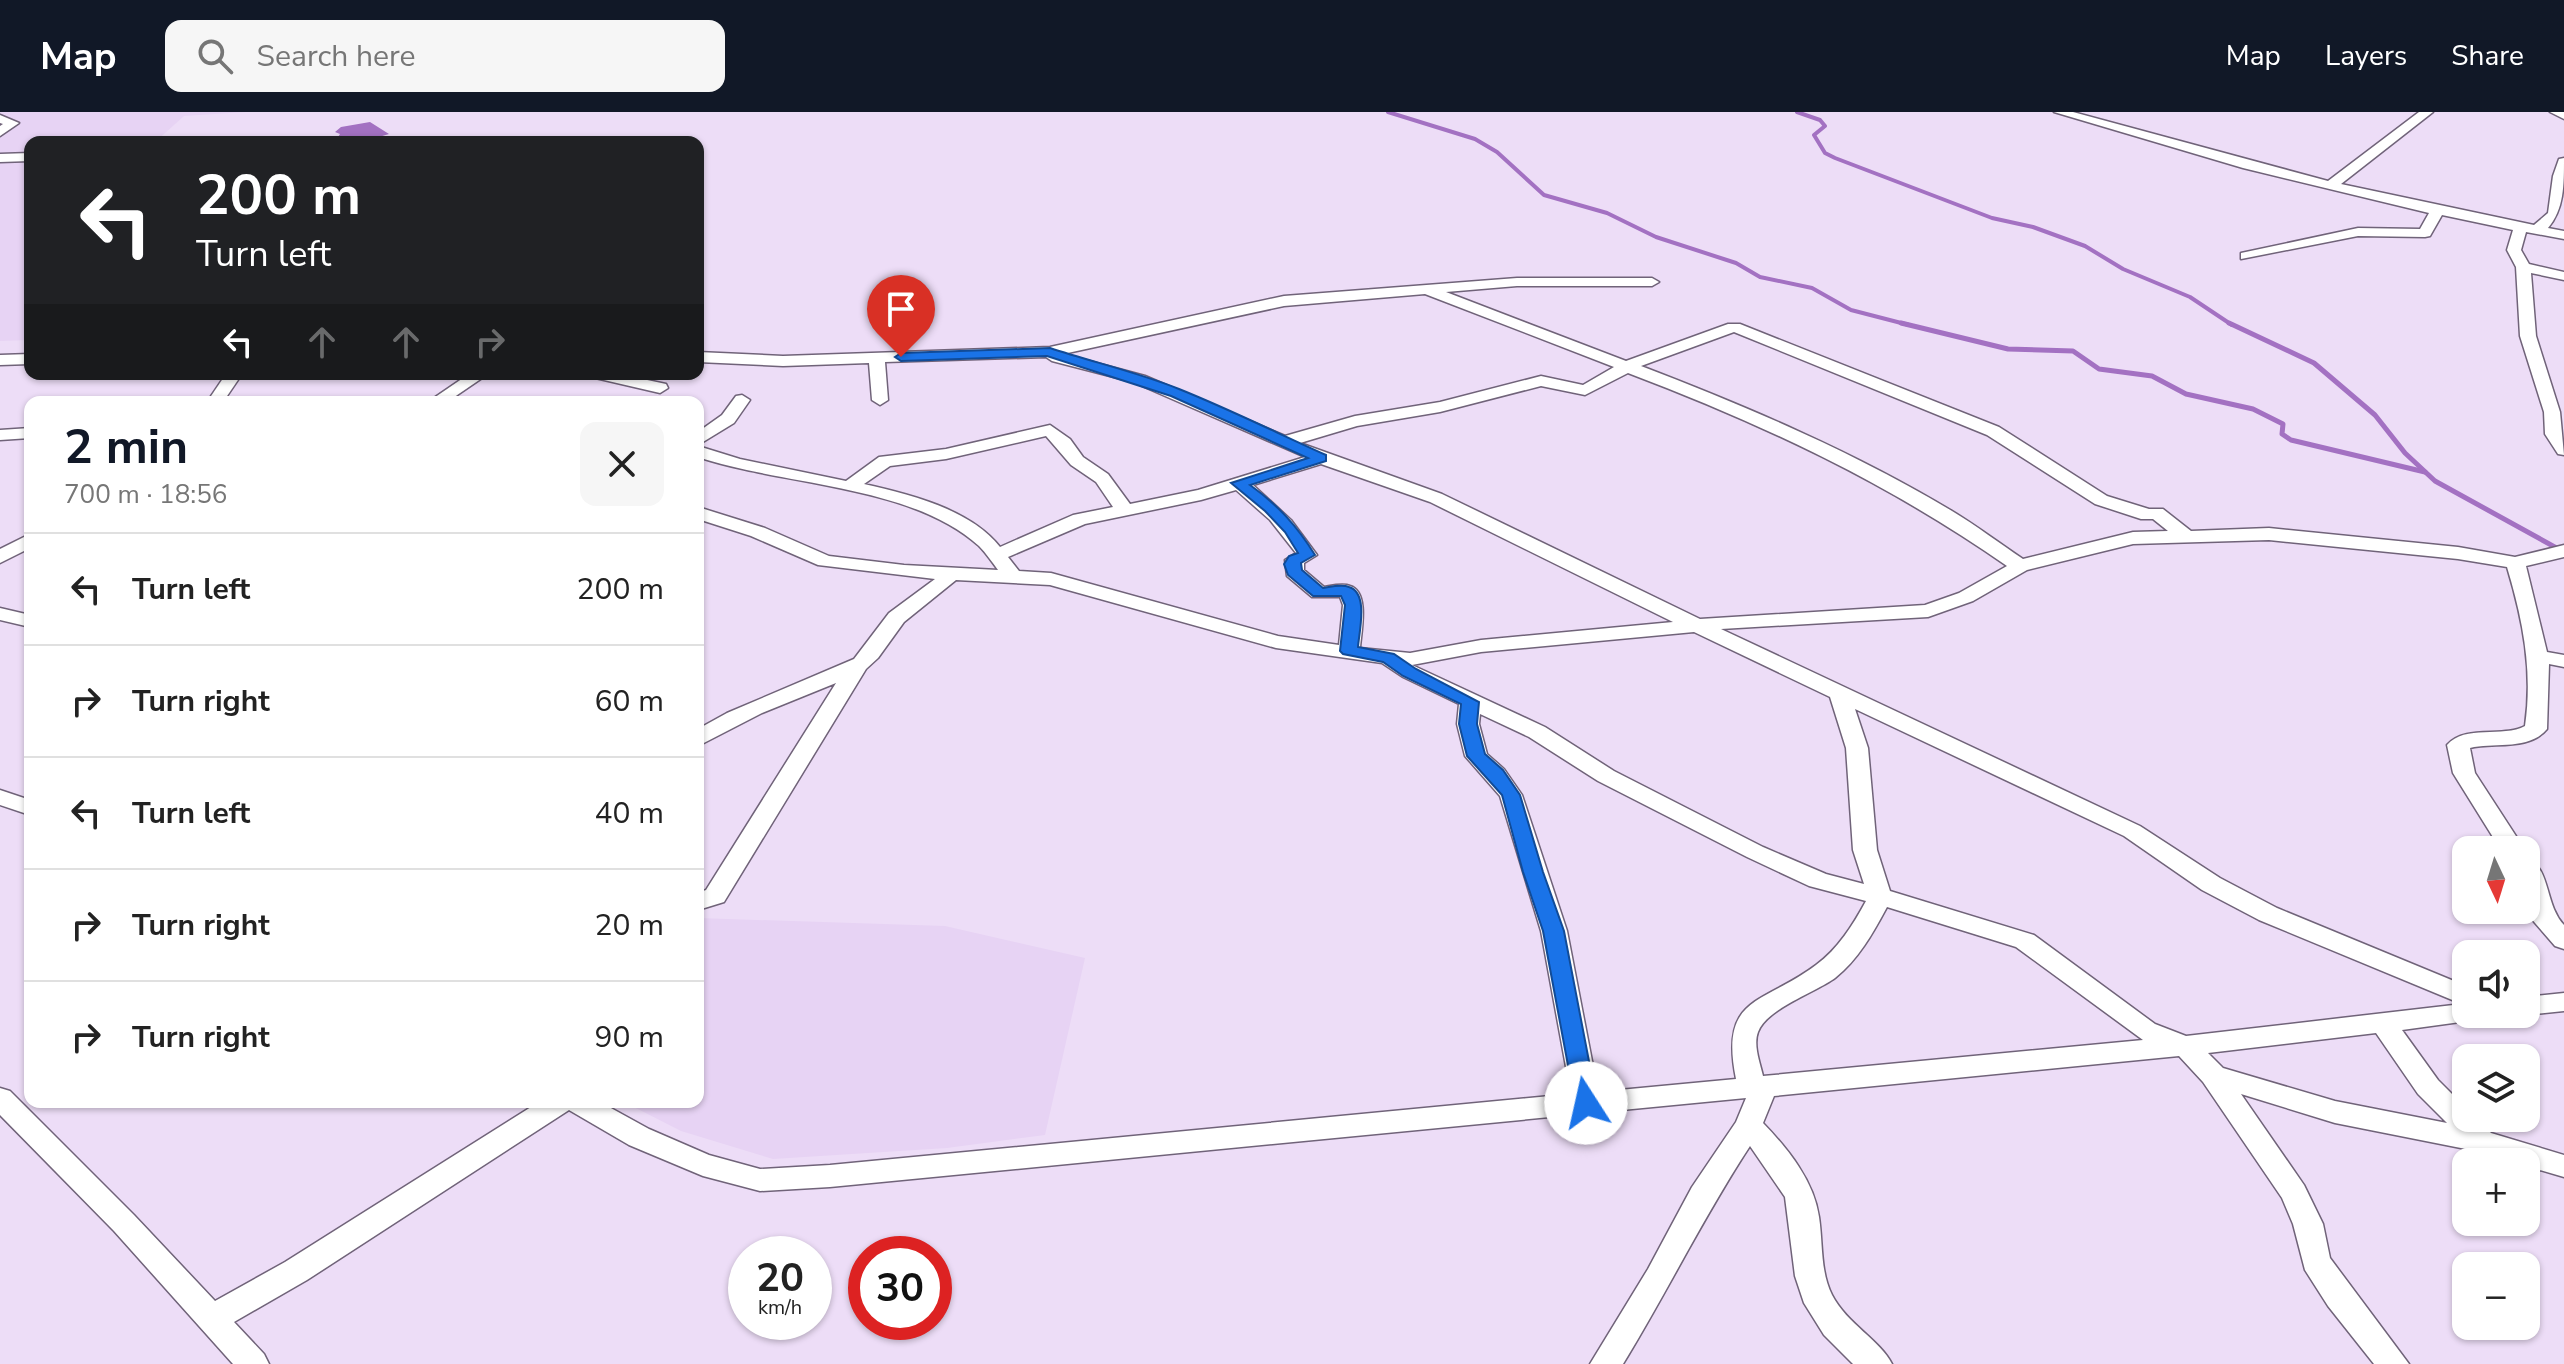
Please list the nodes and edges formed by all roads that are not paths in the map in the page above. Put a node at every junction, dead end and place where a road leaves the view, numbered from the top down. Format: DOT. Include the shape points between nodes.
graph roads {
  1 [pos="2060,112"];
  2 [pos="2427,112"];
  3 [pos="2556,112"];
  4 [pos="2564,115"];
  5 [pos="0,119"];
  6 [pos="0,132"];
  7 [pos="24,157"];
  8 [pos="0,158"];
  9 [pos="2564,162"];
  10 [pos="2332,185"];
  11 [pos="2560,190"];
  12 [pos="2439,211"];
  13 [pos="2520,228"];
  14 [pos="2540,231"];
  15 [pos="2564,235"];
  16 [pos="2246,256"];
  17 [pos="2523,267"];
  18 [pos="2564,276"];
  19 [pos="1652,282"];
  20 [pos="1416,289"];
  21 [pos="1050,352"];
  22 [pos="704,357"];
  23 [pos="877,357"];
  24 [pos="24,359"];
  25 [pos="0,360"];
  26 [pos="1630,365"];
  27 [pos="471,380"];
  28 [pos="624,380"];
  29 [pos="660,388"];
  30 [pos="445,396"];
  31 [pos="742,400"];
  32 [pos="880,400"];
  33 [pos="24,433"];
  34 [pos="0,435"];
  35 [pos="704,436"];
  36 [pos="1283,442"];
  37 [pos="2564,450"];
  38 [pos="704,454"];
  39 [pos="1321,458"];
  40 [pos="1239,483"];
  41 [pos="851,485"];
  42 [pos="1125,510"];
  43 [pos="704,515"];
  44 [pos="2185,535"];
  45 [pos="24,543"];
  46 [pos="2564,551"];
  47 [pos="1000,554"];
  48 [pos="0,557"];
  49 [pos="2515,563"];
  50 [pos="2020,566"];
  51 [pos="951,574"];
  52 [pos="1011,574"];
  53 [pos="0,614"];
  54 [pos="24,620"];
  55 [pos="1697,627"];
  56 [pos="1349,651"];
  57 [pos="2538,656"];
  58 [pos="1388,658"];
  59 [pos="2564,661"];
  60 [pos="858,665"];
  61 [pos="1840,695"];
  62 [pos="1470,702"];
  63 [pos="704,735"];
  64 [pos="0,797"];
  65 [pos="24,806"];
  66 [pos="2504,836"];
  67 [pos="1880,897"];
  68 [pos="704,900"];
  69 [pos="2540,912"];
  70 [pos="2564,940"];
  71 [pos="2452,990"];
  72 [pos="2564,1002"];
  73 [pos="2540,1005"];
  74 [pos="2452,1014"];
  75 [pos="2382,1022"];
  76 [pos="2185,1046"];
  77 [pos="2213,1075"];
  78 [pos="1758,1086"];
  79 [pos="0,1098"];
  80 [pos="1586,1103"];
  81 [pos="552,1108"];
  82 [pos="588,1108"];
  83 [pos="1748,1126"];
  84 [pos="2481,1141"];
  85 [pos="2564,1166"];
  86 [pos="211,1319"];
  87 [pos="253,1364"];
  88 [pos="1606,1364"];
  89 [pos="1876,1364"];
  90 [pos="2393,1364"];
  1 -- 10 [label="street"];
  2 -- 10 [label="street"];
  3 -- 4 [label="street"];
  5 -- 6 [label="street" via="13,123"];
  7 -- 8 [label="street"];
  9 -- 11 [label="street" via="2558,172"];
  10 -- 12 [label="street"];
  11 -- 14 [label="street" via="2557,209"];
  12 -- 13 [label="street"];
  12 -- 16 [label="street" via="2425,233 2358,232"];
  13 -- 14 [label="street"];
  13 -- 17 [label="street" via="2514,250"];
  14 -- 15 [label="street"];
  17 -- 18 [label="street"];
  17 -- 37 [label="street" via="2528,336 2554,434"];
  19 -- 20 [label="street"];
  20 -- 21 [label="street" via="1256,305"];
  20 -- 26 [label="street"];
  21 -- 23 [label="street"];
  21 -- 36 [label="street" via="1176,393"];
  22 -- 23 [label="street"];
  23 -- 32 [label="street"];
  24 -- 25 [label="street"];
  26 -- 36 [label="street" via="1585,390 1541,381"];
  26 -- 44 [label="street" via="1734,327 1993,431 2101,500 2156,513"];
  26 -- 50 [label="street" via="1756,418 1901,490"];
  27 -- 30 [label="street"];
  28 -- 29 [label="street"];
  31 -- 35 [label="street" via="728,419"];
  33 -- 34 [label="street"];
  36 -- 39 [label="street"];
  38 -- 41 [label="street"];
  39 -- 40 [label="street"];
  39 -- 55 [label="street" via="1436,498"];
  40 -- 42 [label="street"];
  40 -- 56 [label="street" via="1292,530 1307,555 1295,560 1294,572 1319,593 1347,591 1353,605"];
  41 -- 42 [label="street" via="885,461 946,454 1050,430 1077,461 1102,478"];
  41 -- 47 [label="street" via="948,517"];
  42 -- 47 [label="street" via="1080,519"];
  43 -- 51 [label="street" via="825,561"];
  44 -- 49 [label="street" via="2284,535"];
  44 -- 50 [label="street" via="2133,538"];
  45 -- 48 [label="street"];
  46 -- 49 [label="street"];
  47 -- 52 [label="street"];
  49 -- 57 [label="street" via="2534,622"];
  50 -- 55 [label="street" via="1966,597 1928,611"];
  51 -- 52 [label="street"];
  51 -- 60 [label="street" via="890,625 877,648"];
  52 -- 56 [label="street" via="1093,589 1276,642"];
  53 -- 54 [label="street"];
  55 -- 58 [label="street"];
  55 -- 61 [label="street"];
  56 -- 58 [label="street"];
  57 -- 59 [label="street"];
  57 -- 66 [label="street" via="2542,698 2536,729 2526,736 2470,739 2458,745 2464,773"];
  58 -- 62 [label="street"];
  60 -- 63 [label="street"];
  60 -- 68 [label="street" via="715,896"];
  61 -- 67 [label="street" via="1857,748 1865,850"];
  61 -- 71 [label="street" via="2132,831 2211,884 2268,914"];
  62 -- 67 [label="street" via="1537,732 1682,817 1818,880"];
  62 -- 80 [label="street" via="1468,724 1476,756 1511,795 1554,931"];
  64 -- 65 [label="street"];
  67 -- 76 [label="street" via="2025,941 2146,1031"];
  67 -- 78 [label="street" via="1866,925 1825,972 1782,997 1745,1030 1745,1049"];
  69 -- 70 [label="street"];
  72 -- 73 [label="street"];
  74 -- 75 [label="street"];
  75 -- 76 [label="street"];
  75 -- 84 [label="street" via="2428,1087"];
  76 -- 77 [label="street"];
  76 -- 78 [label="street"];
  77 -- 84 [label="street" via="2335,1112"];
  77 -- 90 [label="street" via="2294,1193 2316,1261"];
  78 -- 80 [label="street"];
  78 -- 83 [label="street"];
  79 -- 86 [label="street"];
  80 -- 82 [label="street" via="760,1180 703,1165"];
  81 -- 86 [label="street"];
  83 -- 88 [label="street" via="1702,1195"];
  83 -- 89 [label="street" via="1767,1144 1803,1205 1810,1277 1828,1318 1844,1339"];
  84 -- 85 [label="street"];
  86 -- 87 [label="street"];
}
